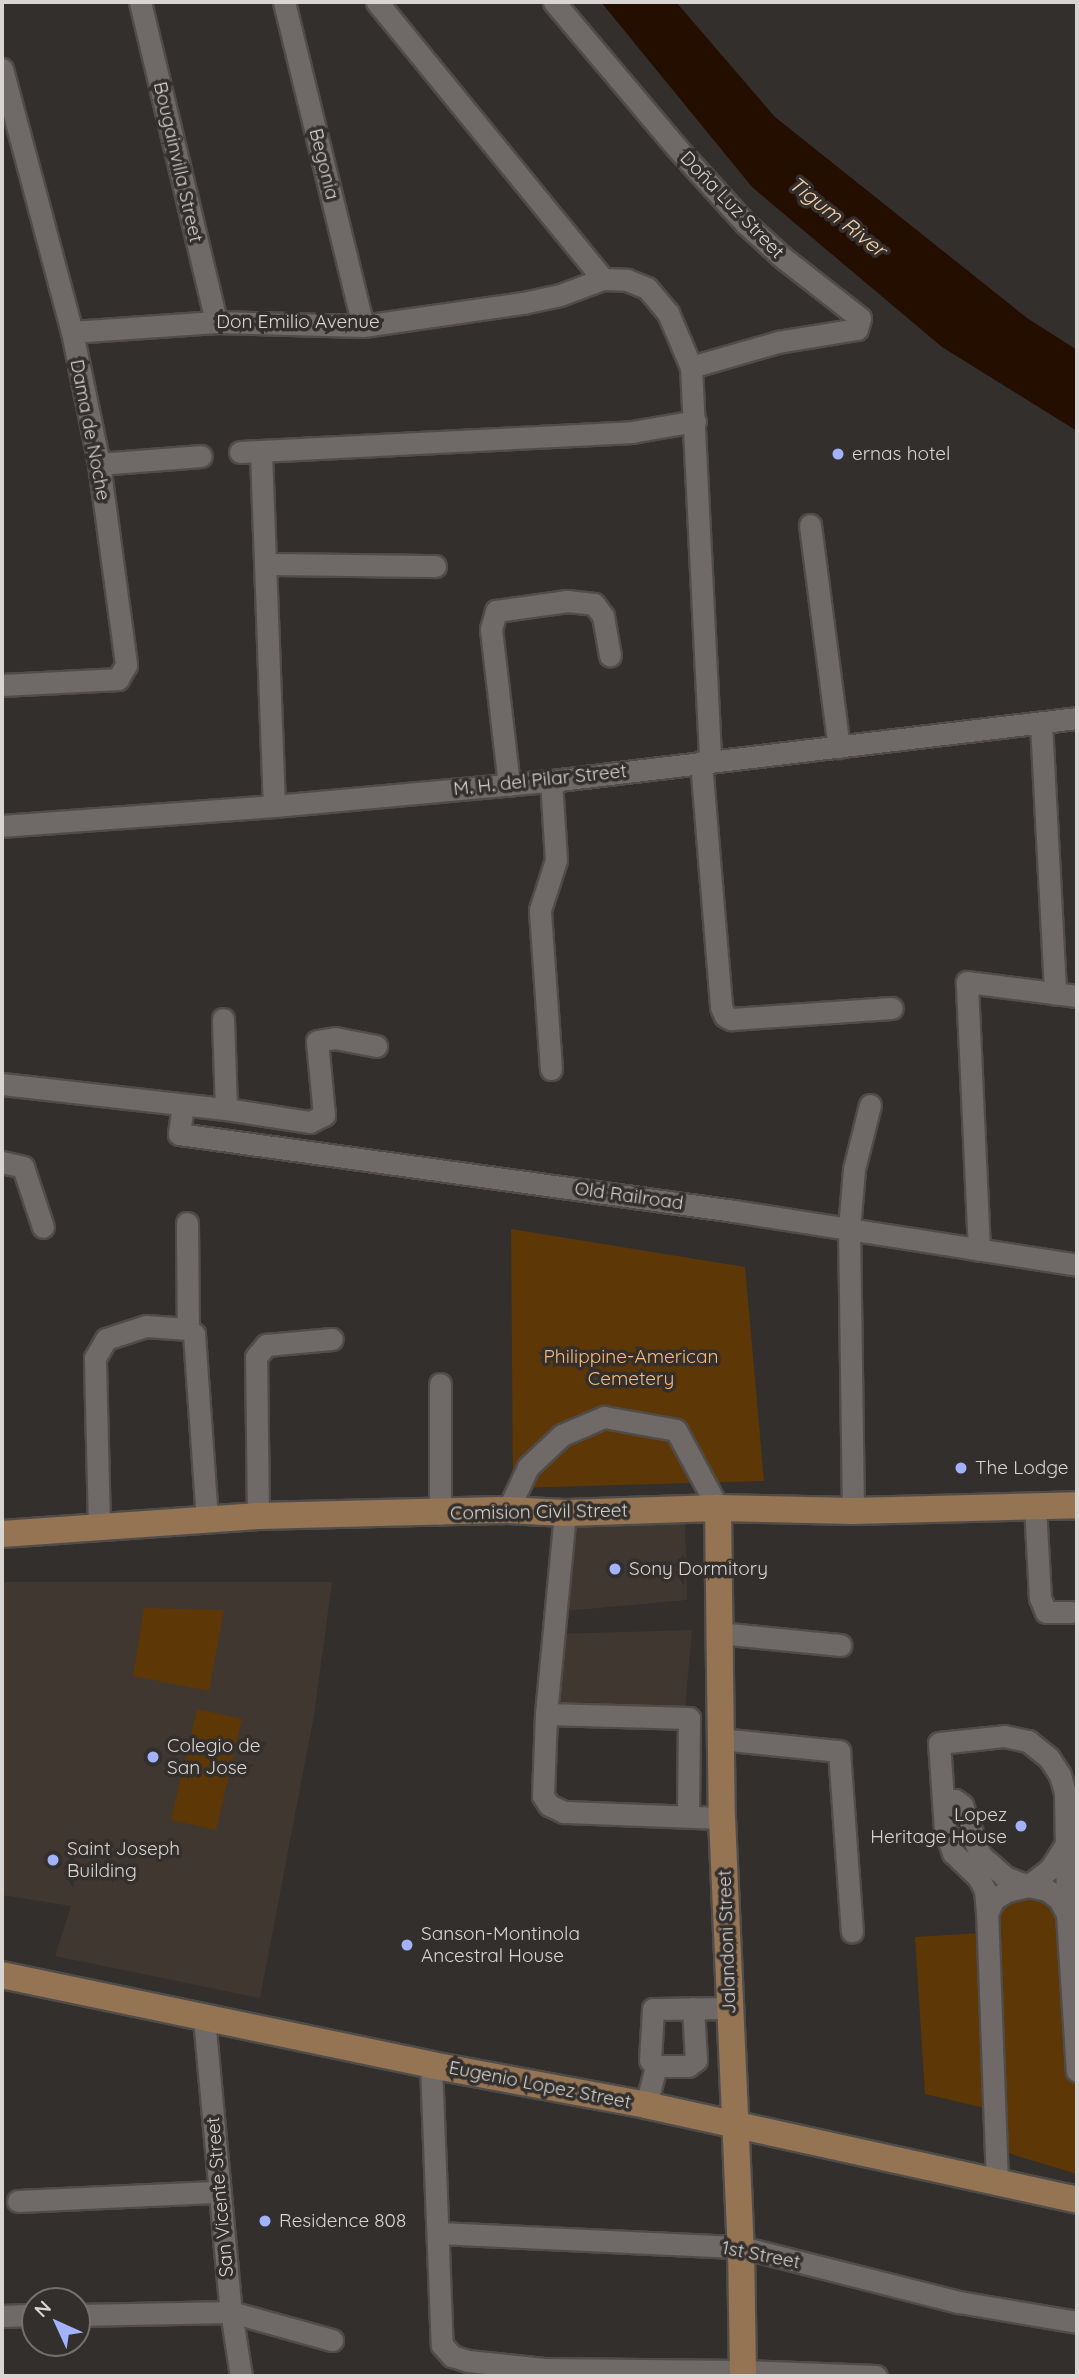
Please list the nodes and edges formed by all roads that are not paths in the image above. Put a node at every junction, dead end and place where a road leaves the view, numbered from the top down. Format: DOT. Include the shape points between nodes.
graph roads {
  1 [pos="139,2"];
  2 [pos="284,2"];
  3 [pos="377,2"];
  4 [pos="554,2"];
  5 [pos="2,69"];
  6 [pos="603,279"];
  7 [pos="216,323"];
  8 [pos="363,326"];
  9 [pos="72,332"];
  10 [pos="691,367"];
  11 [pos="695,421"];
  12 [pos="201,456"];
  13 [pos="99,464"];
  14 [pos="810,525"];
  15 [pos="265,564"];
  16 [pos="435,566"];
  17 [pos="610,655"];
  18 [pos="2,685"];
  19 [pos="1077,719"];
  20 [pos="1041,723"];
  21 [pos="839,747"];
  22 [pos="705,761"];
  23 [pos="551,780"];
  24 [pos="509,785"];
  25 [pos="274,806"];
  26 [pos="2,826"];
  27 [pos="1055,994"];
  28 [pos="1077,996"];
  29 [pos="892,1008"];
  30 [pos="223,1019"];
  31 [pos="376,1046"];
  32 [pos="551,1069"];
  33 [pos="2,1084"];
  34 [pos="870,1104"];
  35 [pos="183,1105"];
  36 [pos="226,1109"];
  37 [pos="2,1162"];
  38 [pos="187,1223"];
  39 [pos="43,1227"];
  40 [pos="849,1229"];
  41 [pos="979,1250"];
  42 [pos="1077,1265"];
  43 [pos="188,1329"];
  44 [pos="332,1339"];
  45 [pos="440,1384"];
  46 [pos="1077,1505"];
  47 [pos="1035,1506"];
  48 [pos="718,1508"];
  49 [pos="508,1510"];
  50 [pos="853,1511"];
  51 [pos="565,1513"];
  52 [pos="440,1514"];
  53 [pos="258,1516"];
  54 [pos="207,1519"];
  55 [pos="99,1526"];
  56 [pos="2,1534"];
  57 [pos="1071,1612"];
  58 [pos="719,1633"];
  59 [pos="840,1645"];
  60 [pos="546,1714"];
  61 [pos="720,1739"];
  62 [pos="943,1800"];
  63 [pos="688,1816"];
  64 [pos="722,1818"];
  65 [pos="1066,1844"];
  66 [pos="1028,1886"];
  67 [pos="987,1913"];
  68 [pos="1066,1913"];
  69 [pos="852,1932"];
  70 [pos="2,1976"];
  71 [pos="693,2008"];
  72 [pos="729,2008"];
  73 [pos="204,2018"];
  74 [pos="431,2065"];
  75 [pos="656,2066"];
  76 [pos="1077,2071"];
  77 [pos="646,2105"];
  78 [pos="734,2126"];
  79 [pos="997,2182"];
  80 [pos="219,2192"];
  81 [pos="1077,2200"];
  82 [pos="19,2201"];
  83 [pos="439,2233"];
  84 [pos="741,2248"];
  85 [pos="231,2312"];
  86 [pos="21,2315"];
  87 [pos="91,2315"];
  88 [pos="2,2316"];
  89 [pos="1077,2322"];
  90 [pos="332,2340"];
  91 [pos="544,2372"];
  92 [pos="743,2374"];
  93 [pos="241,2376"];
  94 [pos="876,2376"];
  1 -- 7 [label="street, Bougainvilla Street"];
  2 -- 8 [label="street, Begonia"];
  3 -- 6 [label="street"];
  4 -- 10 [label="street, Doña Luz Street" via="746,223 860,318 858,329 778,342"];
  5 -- 9 [label="street, Dama de Noche"];
  6 -- 8 [label="street, Don Emilio Avenue" via="523,303"];
  6 -- 10 [label="street" via="626,280 647,288 668,313"];
  7 -- 8 [label="street, Don Emilio Avenue"];
  7 -- 9 [label="street, Don Emilio Avenue"];
  9 -- 13 [label="street, Dama de Noche"];
  10 -- 11 [label="street"];
  11 -- 15 [label="street" via="632,432 250,453"];
  11 -- 22 [label="street"];
  12 -- 13 [label="street"];
  13 -- 18 [label="street, Dama de Noche" via="125,672 118,679"];
  14 -- 21 [label="street"];
  15 -- 16 [label="street"];
  15 -- 25 [label="street"];
  17 -- 24 [label="street" via="603,616 594,604 567,601 496,611 491,629"];
  19 -- 20 [label="street, M. H. del Pilar Street"];
  20 -- 21 [label="street, M. H. del Pilar Street"];
  20 -- 27 [label="street"];
  21 -- 22 [label="street, M. H. del Pilar Street"];
  22 -- 23 [label="street, M. H. del Pilar Street"];
  22 -- 29 [label="street" via="725,1016"];
  23 -- 24 [label="street, M. H. del Pilar Street"];
  23 -- 32 [label="street" via="556,860 540,910"];
  24 -- 25 [label="street, M. H. del Pilar Street"];
  25 -- 26 [label="street, M. H. del Pilar Street"];
  27 -- 28 [label="street"];
  27 -- 41 [label="street" via="967,982"];
  30 -- 36 [label="street"];
  31 -- 36 [label="street" via="335,1038 317,1041 324,1102 324,1115 318,1121"];
  33 -- 35 [label="street"];
  34 -- 40 [label="street" via="854,1169"];
  35 -- 36 [label="street"];
  35 -- 40 [label="street, Old Railroad" via="179,1134"];
  37 -- 39 [label="street" via="23,1167"];
  38 -- 43 [label="street"];
  40 -- 41 [label="street, Old Railroad"];
  40 -- 50 [label="street"];
  41 -- 42 [label="street, Old Railroad"];
  43 -- 54 [label="street" via="197,1345"];
  43 -- 55 [label="street" via="146,1326 106,1339 98,1349"];
  44 -- 53 [label="street" via="266,1345 256,1357"];
  45 -- 52 [label="street"];
  46 -- 47 [label="main road, Comision Civil Street"];
  47 -- 50 [label="main road, Comision Civil Street"];
  47 -- 57 [label="street" via="1040,1598 1046,1612"];
  48 -- 49 [label="street" via="676,1430 604,1417 562,1435 528,1467"];
  48 -- 50 [label="main road, Comision Civil Street"];
  48 -- 51 [label="main road, Comision Civil Street"];
  48 -- 58 [label="main road, Jalandoni Street"];
  49 -- 51 [label="main road, Comision Civil Street"];
  49 -- 52 [label="main road, Comision Civil Street"];
  51 -- 60 [label="street"];
  52 -- 53 [label="main road, Comision Civil Street"];
  53 -- 54 [label="main road, Comision Civil Street"];
  54 -- 55 [label="main road, Comision Civil Street"];
  55 -- 56 [label="main road, Comision Civil Street"];
  58 -- 59 [label="street"];
  58 -- 61 [label="main road, Jalandoni Street"];
  60 -- 63 [label="street" via="544,1796 549,1805 564,1812"];
  60 -- 63 [label="street" via="689,1718"];
  61 -- 64 [label="main road, Jalandoni Street"];
  61 -- 69 [label="street" via="839,1751"];
  62 -- 65 [label="street" via="939,1742 1004,1736 1028,1741 1049,1758 1060,1775"];
  62 -- 66 [label="street" via="962,1805 980,1855 1005,1877"];
  62 -- 67 [label="street" via="945,1830 953,1853 979,1878"];
  63 -- 64 [label="street"];
  64 -- 72 [label="main road, Jalandoni Street"];
  65 -- 66 [label="street" via="1050,1869"];
  65 -- 68 [label="street"];
  66 -- 67 [label="street" via="994,1899"];
  66 -- 68 [label="street" via="1047,1890 1059,1899"];
  67 -- 79 [label="street"];
  68 -- 76 [label="street"];
  70 -- 73 [label="main road, Eugenio Lopez Street"];
  71 -- 72 [label="street"];
  71 -- 75 [label="street" via="696,2060 688,2066"];
  71 -- 75 [label="street" via="653,2009 650,2060"];
  72 -- 78 [label="main road, Jalandoni Street"];
  73 -- 74 [label="main road, Eugenio Lopez Street"];
  73 -- 80 [label="street, San Vicente Street"];
  74 -- 77 [label="main road, Eugenio Lopez Street"];
  74 -- 83 [label="street"];
  75 -- 77 [label="street"];
  77 -- 78 [label="main road, Eugenio Lopez Street"];
  78 -- 79 [label="main road, Eugenio Lopez Street"];
  78 -- 84 [label="main road, Jalandoni Street"];
  79 -- 81 [label="main road, Eugenio Lopez Street"];
  80 -- 82 [label="street"];
  80 -- 85 [label="street, San Vicente Street"];
  83 -- 84 [label="street, 1st Street"];
  83 -- 91 [label="street" via="442,2345 452,2357"];
  84 -- 89 [label="street, 1st Street" via="959,2302"];
  84 -- 92 [label="main road, Jalandoni Street"];
  85 -- 87 [label="street"];
  85 -- 90 [label="street"];
  85 -- 93 [label="street, San Vicente Street"];
  86 -- 88 [label="street"];
  91 -- 92 [label="street"];
  92 -- 94 [label="street"];
}
